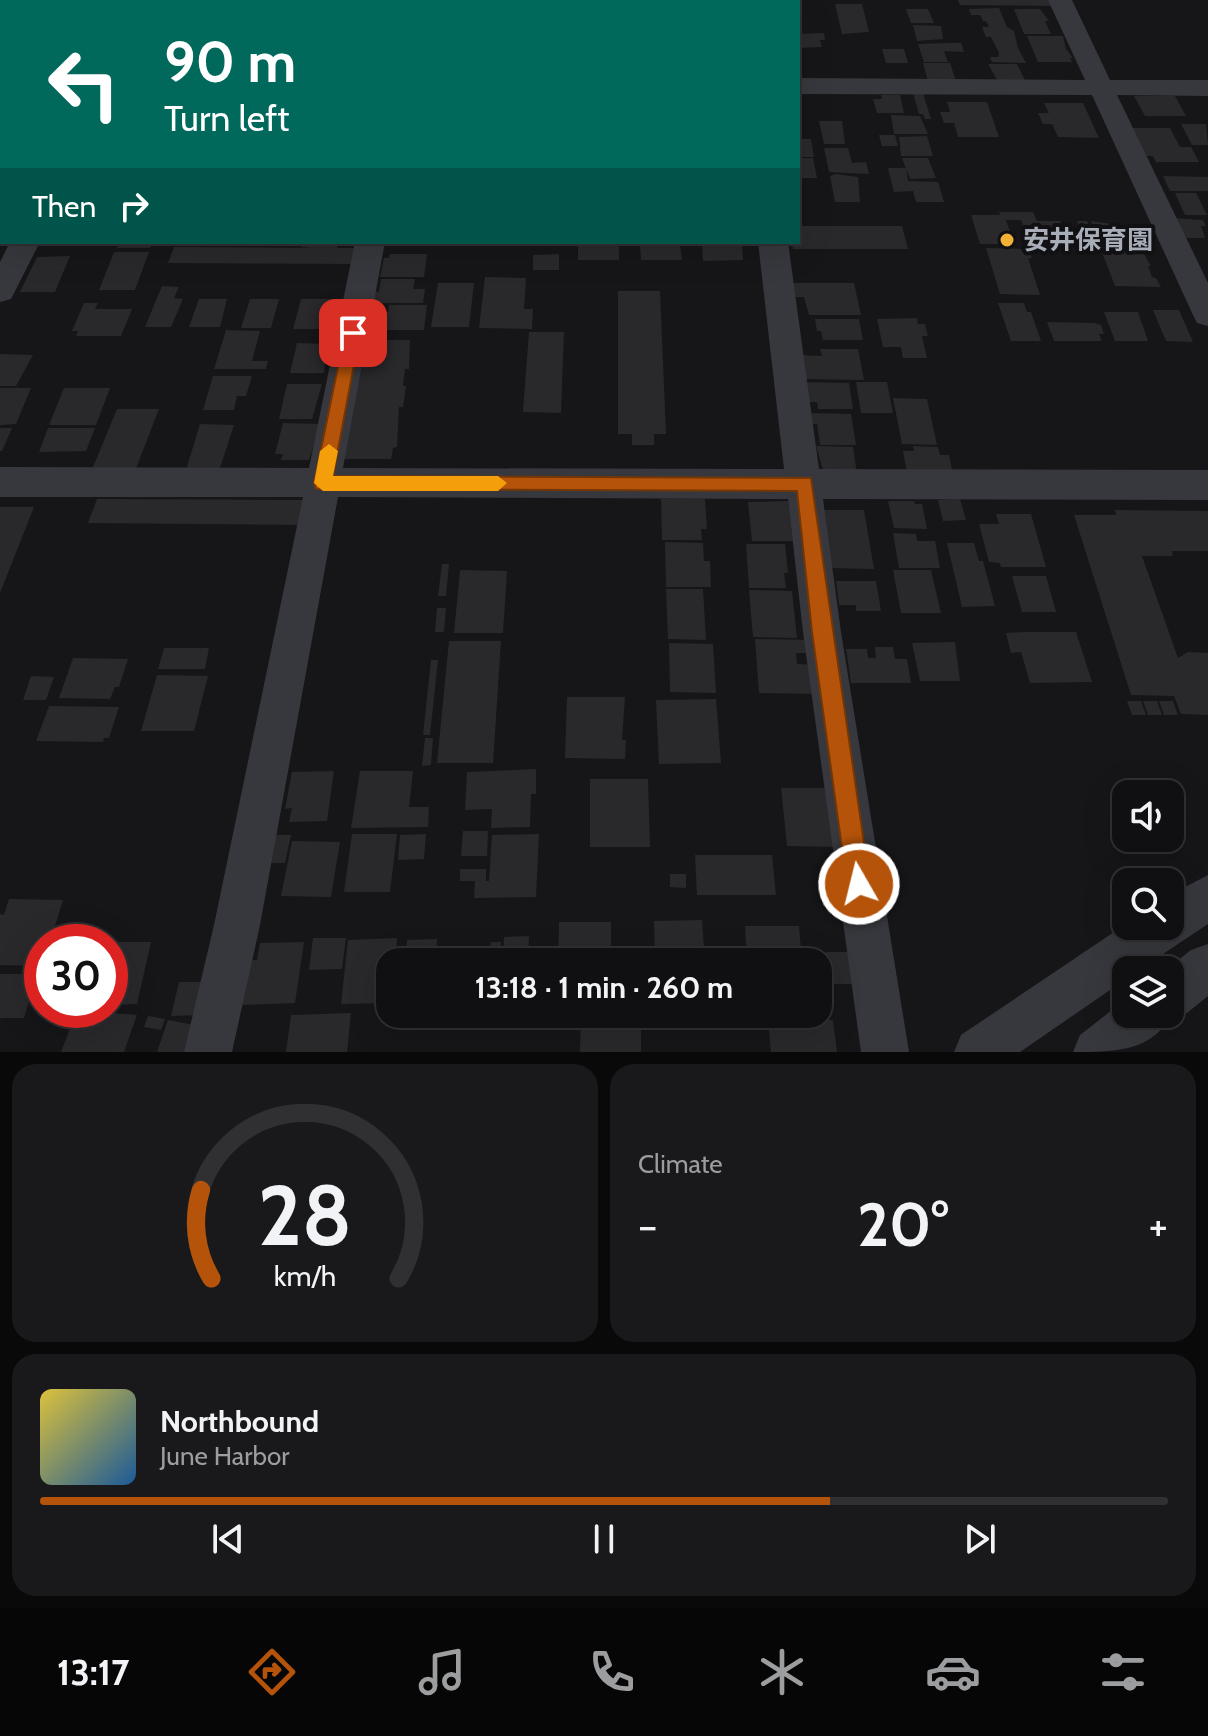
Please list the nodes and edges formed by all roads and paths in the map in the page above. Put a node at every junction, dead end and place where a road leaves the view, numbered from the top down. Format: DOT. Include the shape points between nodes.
graph roads {
  1 [pos="1060,0"];
  2 [pos="800,86"];
  3 [pos="1100,87"];
  4 [pos="1208,88"];
  5 [pos="24,244"];
  6 [pos="370,244"];
  7 [pos="773,244"];
  8 [pos="1177,248"];
  9 [pos="1208,248"];
  10 [pos="0,291"];
  11 [pos="1208,315"];
  12 [pos="0,482"];
  13 [pos="323,483"];
  14 [pos="805,484"];
  15 [pos="1208,485"];
  16 [pos="1208,898"];
  17 [pos="1184,913"];
  18 [pos="1142,940"];
  19 [pos="1208,967"];
  20 [pos="1184,985"];
  21 [pos="1128,1028"];
  22 [pos="208,1052"];
  23 [pos="885,1052"];
  24 [pos="978,1052"];
  25 [pos="1097,1052"];
  1 -- 3 [label="street"];
  2 -- 3 [label="street"];
  3 -- 4 [label="street"];
  3 -- 8 [label="street"];
  5 -- 10 [label="street"];
  6 -- 13 [label="street"];
  7 -- 14 [label="street"];
  8 -- 9 [label="street"];
  8 -- 11 [label="street"];
  12 -- 13 [label="street"];
  13 -- 14 [label="street"];
  13 -- 22 [label="street"];
  14 -- 15 [label="street"];
  14 -- 23 [label="street" via="824,648"];
  16 -- 17 [label="street"];
  18 -- 24 [label="street"];
  19 -- 20 [label="street"];
  21 -- 25 [label="street"];
}
